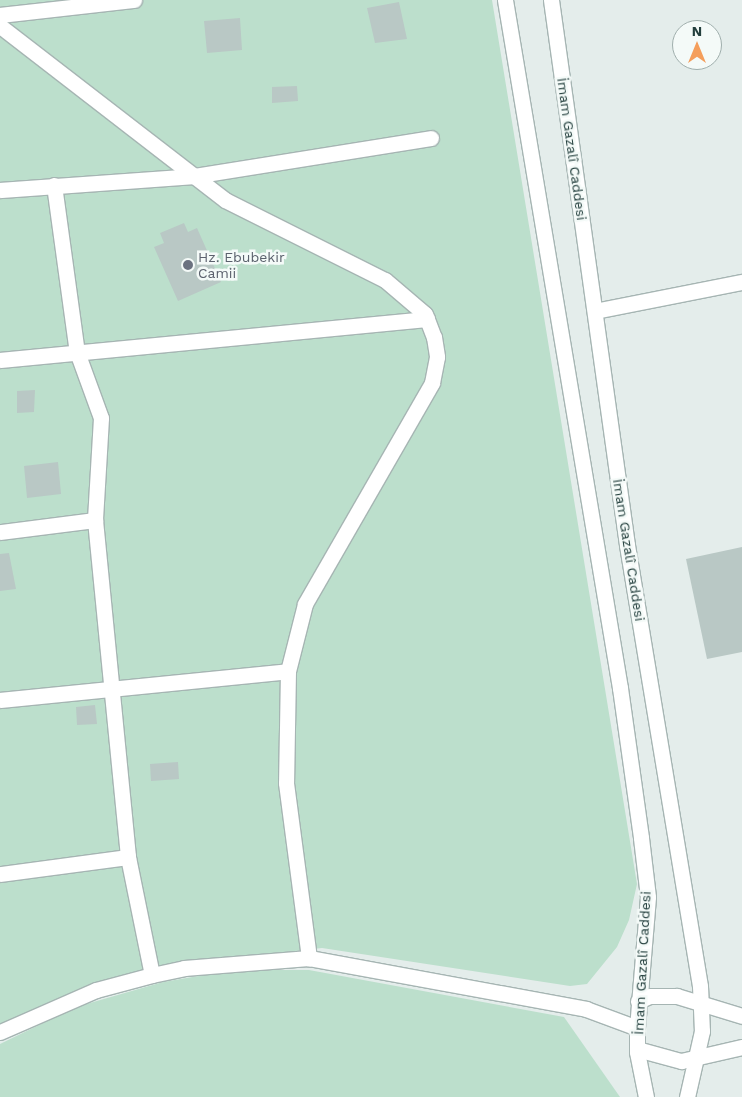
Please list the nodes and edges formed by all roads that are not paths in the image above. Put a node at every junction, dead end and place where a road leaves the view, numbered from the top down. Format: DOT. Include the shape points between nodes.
graph roads {
  1 [pos="134,0"];
  2 [pos="505,0"];
  3 [pos="551,0"];
  4 [pos="0,15"];
  5 [pos="0,26"];
  6 [pos="431,138"];
  7 [pos="194,176"];
  8 [pos="54,185"];
  9 [pos="0,190"];
  10 [pos="742,282"];
  11 [pos="596,311"];
  12 [pos="427,319"];
  13 [pos="77,352"];
  14 [pos="0,360"];
  15 [pos="95,520"];
  16 [pos="0,532"];
  17 [pos="288,670"];
  18 [pos="112,689"];
  19 [pos="0,700"];
  20 [pos="128,857"];
  21 [pos="0,874"];
  22 [pos="309,958"];
  23 [pos="152,975"];
  24 [pos="638,1001"];
  25 [pos="701,1002"];
  26 [pos="742,1016"];
  27 [pos="637,1028"];
  28 [pos="0,1032"];
  29 [pos="742,1047"];
  30 [pos="637,1049"];
  31 [pos="696,1060"];
  32 [pos="646,1097"];
  33 [pos="687,1097"];
  1 -- 4 [label="street"];
  2 -- 24 [label="street, İmam Gazalî Caddesi" via="642,838 648,897"];
  3 -- 11 [label="street, İmam Gazalî Caddesi"];
  5 -- 7 [label="street"];
  6 -- 7 [label="street"];
  7 -- 8 [label="street"];
  7 -- 12 [label="street" via="225,200 385,280"];
  8 -- 9 [label="street"];
  8 -- 13 [label="street"];
  10 -- 11 [label="street"];
  11 -- 25 [label="street, İmam Gazalî Caddesi" via="627,544"];
  12 -- 13 [label="street"];
  12 -- 17 [label="street" via="437,357 432,383 305,604"];
  13 -- 14 [label="street"];
  13 -- 15 [label="street" via="100,418"];
  15 -- 16 [label="street"];
  15 -- 18 [label="street"];
  17 -- 18 [label="street"];
  17 -- 22 [label="street" via="286,783"];
  18 -- 19 [label="street"];
  18 -- 20 [label="street"];
  20 -- 21 [label="street"];
  20 -- 23 [label="street"];
  22 -- 23 [label="street" via="184,968"];
  22 -- 27 [label="street" via="586,1009"];
  23 -- 28 [label="street" via="96,990"];
  24 -- 25 [label="street" via="663,994"];
  24 -- 27 [label="street, İmam Gazalî Caddesi"];
  25 -- 26 [label="street"];
  25 -- 31 [label="street, İmam Gazalî Caddesi" via="702,1031"];
  27 -- 30 [label="street, İmam Gazalî Caddesi"];
  29 -- 31 [label="street"];
  30 -- 31 [label="street" via="665,1059"];
  30 -- 32 [label="street, İmam Gazalî Caddesi"];
  31 -- 33 [label="street, İmam Gazalî Caddesi"];
}
